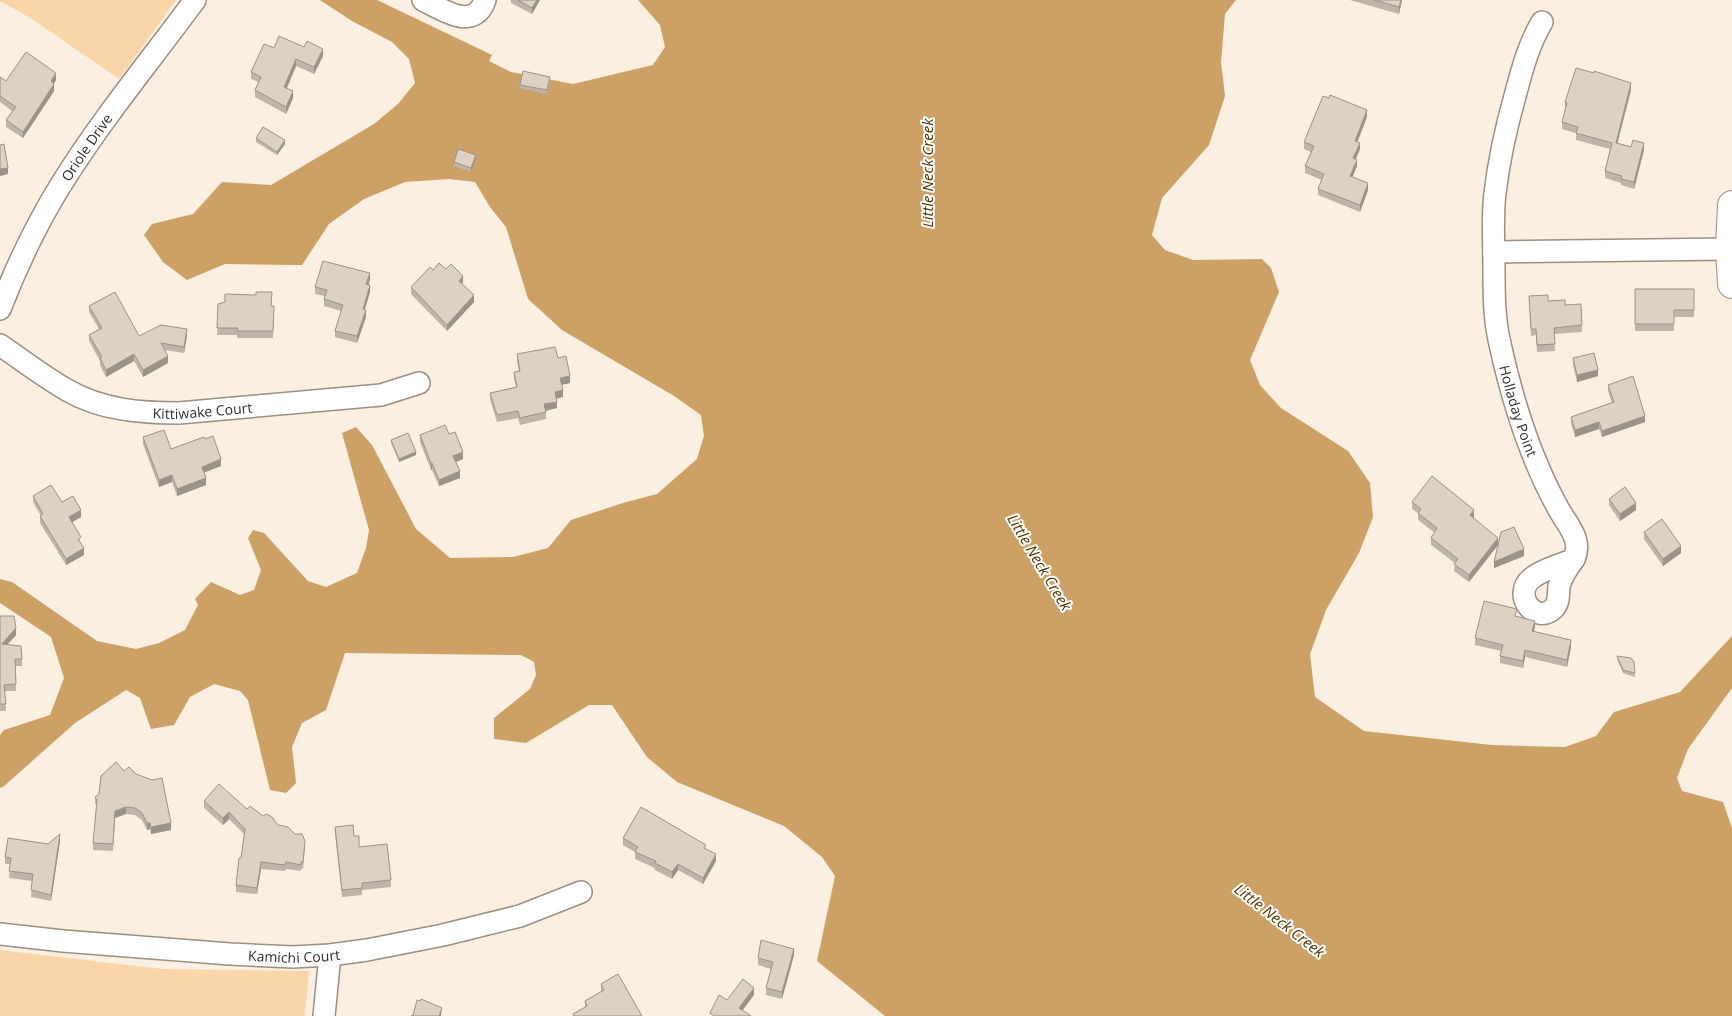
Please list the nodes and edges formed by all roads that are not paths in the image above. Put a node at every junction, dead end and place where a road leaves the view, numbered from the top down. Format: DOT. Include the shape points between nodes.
graph roads {
  1 [pos="195,0"];
  2 [pos="485,0"];
  3 [pos="428,1"];
  4 [pos="1542,22"];
  5 [pos="1732,205"];
  6 [pos="1730,249"];
  7 [pos="1494,252"];
  8 [pos="1732,284"];
  9 [pos="0,309"];
  10 [pos="0,345"];
  11 [pos="419,383"];
  12 [pos="1574,559"];
  13 [pos="581,892"];
  14 [pos="0,934"];
  15 [pos="330,955"];
  16 [pos="324,1016"];
  1 -- 9 [label="street, Oriole Drive" via="62,182 34,231"];
  2 -- 3 [label="street" via="474,14 464,18"];
  4 -- 7 [label="street, Holladay Point" via="1525,59 1508,122 1494,195"];
  5 -- 6 [label="street"];
  6 -- 7 [label="street"];
  6 -- 8 [label="street"];
  7 -- 12 [label="street, Holladay Point" via="1494,306 1515,402 1540,472 1577,542"];
  10 -- 11 [label="street, Kittiwake Court" via="68,391 119,409 149,413 382,395"];
  13 -- 15 [label="street, Kamichi Court" via="520,916 443,935"];
  14 -- 15 [label="street, Kamichi Court" via="230,954"];
  15 -- 16 [label="street"];
}
